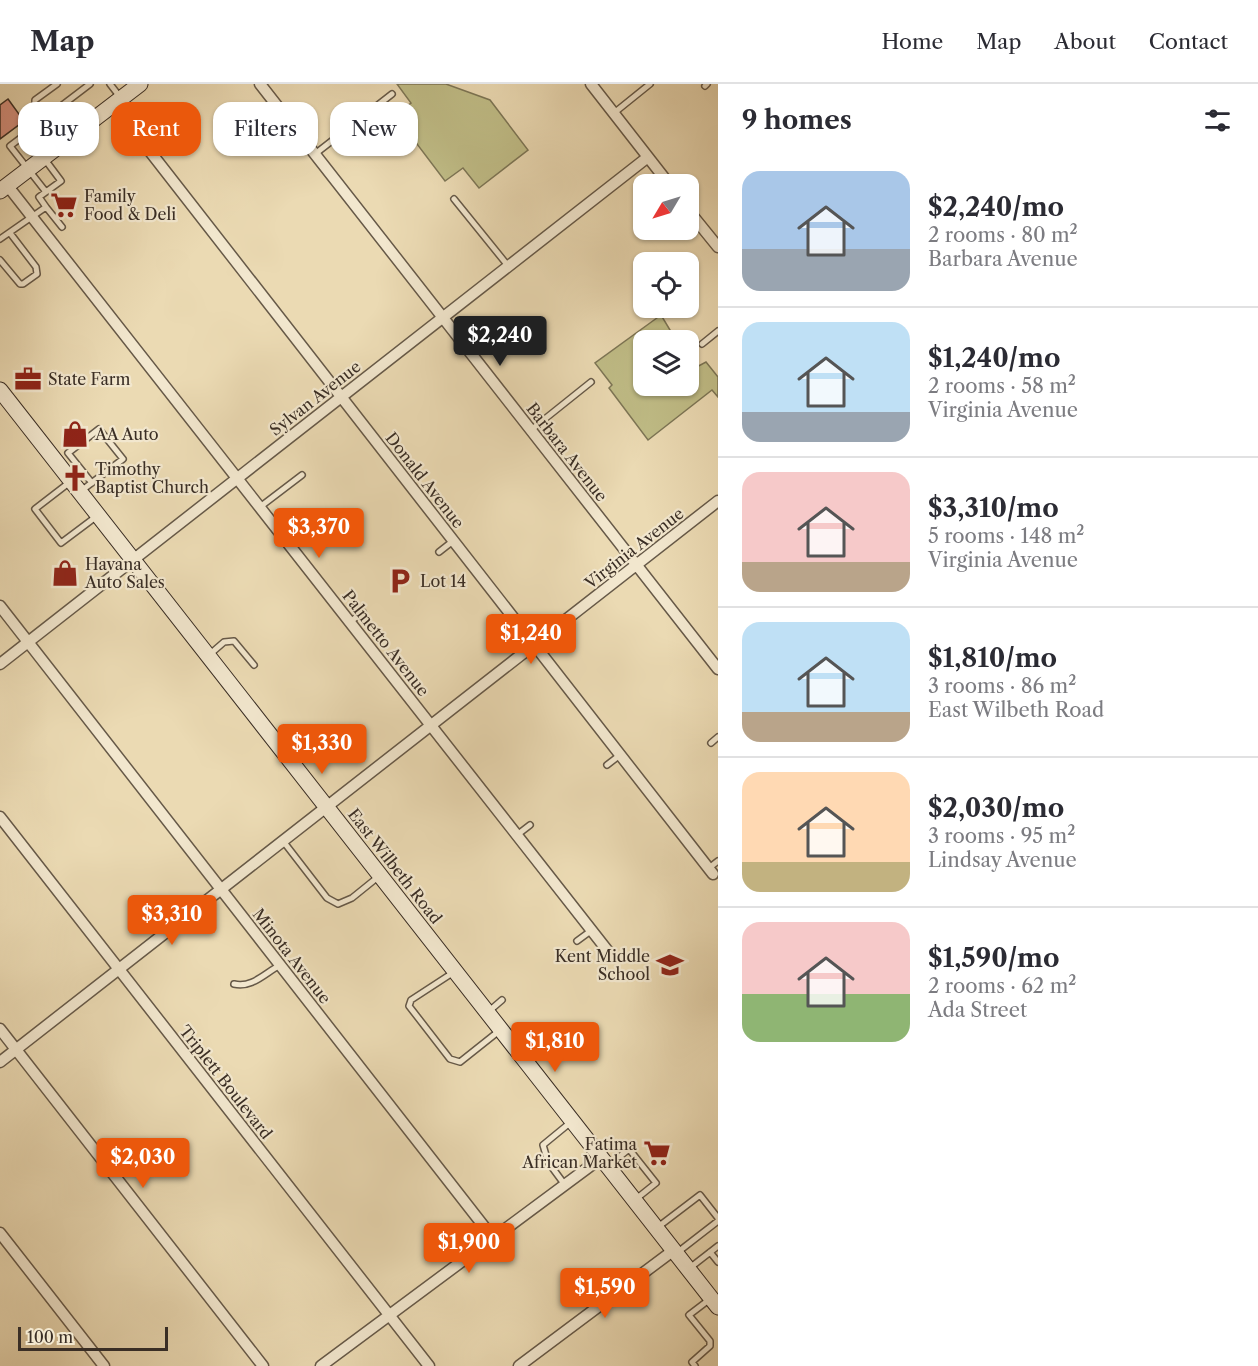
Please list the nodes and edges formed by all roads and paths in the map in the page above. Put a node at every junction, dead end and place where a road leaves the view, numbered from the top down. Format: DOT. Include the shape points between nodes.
graph roads {
  1 [pos="57,84"];
  2 [pos="90,84"];
  3 [pos="110,84"];
  4 [pos="140,84"];
  5 [pos="260,84"];
  6 [pos="650,84"];
  7 [pos="593,85"];
  8 [pos="392,94"];
  9 [pos="35,102"];
  10 [pos="66,102"];
  11 [pos="117,102"];
  12 [pos="274,102"];
  13 [pos="111,107"];
  14 [pos="614,113"];
  15 [pos="99,116"];
  16 [pos="318,152"];
  17 [pos="46,156"];
  18 [pos="158,156"];
  19 [pos="317,156"];
  20 [pos="648,157"];
  21 [pos="44,158"];
  22 [pos="28,169"];
  23 [pos="661,174"];
  24 [pos="4,188"];
  25 [pos="46,192"];
  26 [pos="454,200"];
  27 [pos="46,207"];
  28 [pos="33,217"];
  29 [pos="699,224"];
  30 [pos="62,227"];
  31 [pos="10,233"];
  32 [pos="0,239"];
  33 [pos="718,247"];
  34 [pos="0,260"];
  35 [pos="508,267"];
  36 [pos="442,317"];
  37 [pos="718,331"];
  38 [pos="702,344"];
  39 [pos="591,382"];
  40 [pos="0,390"];
  41 [pos="341,397"];
  42 [pos="531,430"];
  43 [pos="302,475"];
  44 [pos="238,478"];
  45 [pos="81,485"];
  46 [pos="718,501"];
  47 [pos="260,507"];
  48 [pos="98,515"];
  49 [pos="453,541"];
  50 [pos="440,552"];
  51 [pos="133,560"];
  52 [pos="637,565"];
  53 [pos="0,606"];
  54 [pos="363,612"];
  55 [pos="350,622"];
  56 [pos="27,642"];
  57 [pos="534,645"];
  58 [pos="208,656"];
  59 [pos="0,664"];
  60 [pos="254,665"];
  61 [pos="718,669"];
  62 [pos="430,725"];
  63 [pos="718,737"];
  64 [pos="711,743"];
  65 [pos="620,755"];
  66 [pos="607,765"];
  67 [pos="326,806"];
  68 [pos="0,817"];
  69 [pos="530,825"];
  70 [pos="517,835"];
  71 [pos="283,841"];
  72 [pos="713,868"];
  73 [pos="380,876"];
  74 [pos="221,889"];
  75 [pos="592,930"];
  76 [pos="577,941"];
  77 [pos="607,950"];
  78 [pos="280,964"];
  79 [pos="118,970"];
  80 [pos="455,972"];
  81 [pos="234,984"];
  82 [pos="502,1000"];
  83 [pos="487,1013"];
  84 [pos="0,1029"];
  85 [pos="500,1030"];
  86 [pos="16,1049"];
  87 [pos="0,1062"];
  88 [pos="572,1121"];
  89 [pos="604,1162"];
  90 [pos="565,1185"];
  91 [pos="634,1200"];
  92 [pos="718,1220"];
  93 [pos="657,1228"];
  94 [pos="0,1233"];
  95 [pos="493,1238"];
  96 [pos="718,1246"];
  97 [pos="675,1252"];
  98 [pos="710,1252"];
  99 [pos="718,1262"];
  100 [pos="689,1269"];
  101 [pos="715,1302"];
  102 [pos="389,1315"];
  103 [pos="104,1366"];
  104 [pos="263,1366"];
  105 [pos="321,1366"];
  106 [pos="429,1366"];
  107 [pos="519,1366"];
  108 [pos="695,1366"];
  1 -- 9 [label="lane"];
  2 -- 10 [label="lane"];
  3 -- 11 [label="lane"];
  4 -- 11 [label="main road"];
  5 -- 12 [label="street, Barbara Avenue"];
  6 -- 14 [label="lane"];
  7 -- 14 [label="street"];
  8 -- 16 [label="lane"];
  13 -- 15 [label="main road"];
  14 -- 20 [label="street"];
  17 -- 21 [label="main road"];
  18 -- 41 [label="street, Donald Avenue"];
  19 -- 36 [label="street, Barbara Avenue"];
  20 -- 23 [label="street"];
  20 -- 35 [label="street, Sylvan Avenue"];
  21 -- 22 [label="main road"];
  21 -- 22 [label="lane" via="26,134 10,146"];
  21 -- 25 [label="lane" via="61,181"];
  22 -- 24 [label="main road"];
  22 -- 25 [label="lane"];
  24 -- 28 [label="street, Palmetto Avenue"];
  25 -- 27 [label="lane" via="39,197"];
  26 -- 35 [label="lane"];
  27 -- 28 [label="lane"];
  27 -- 30 [label="lane"];
  28 -- 31 [label="lane"];
  28 -- 44 [label="street, Palmetto Avenue"];
  29 -- 33 [label="street"];
  31 -- 32 [label="lane"];
  31 -- 34 [label="lane" via="36,267 37,274 20,284"];
  35 -- 36 [label="street, Sylvan Avenue"];
  36 -- 41 [label="street, Sylvan Avenue"];
  36 -- 42 [label="street, Barbara Avenue"];
  37 -- 38 [label="lane"];
  39 -- 42 [label="lane"];
  40 -- 45 [label="main road, East Wilbeth Road"];
  41 -- 44 [label="street, Sylvan Avenue"];
  41 -- 49 [label="street, Donald Avenue"];
  42 -- 52 [label="street, Barbara Avenue"];
  43 -- 47 [label="lane"];
  44 -- 47 [label="street, Palmetto Avenue"];
  44 -- 51 [label="street, Sylvan Avenue"];
  45 -- 45 [label="lane" via="123,459 99,429 68,453"];
  45 -- 48 [label="main road, East Wilbeth Road"];
  45 -- 48 [label="lane" via="35,509 61,543"];
  46 -- 52 [label="street, Virginia Avenue"];
  47 -- 55 [label="street, Palmetto Avenue"];
  48 -- 51 [label="main road, East Wilbeth Road"];
  49 -- 50 [label="lane"];
  49 -- 57 [label="street, Donald Avenue"];
  51 -- 56 [label="street, Sylvan Avenue"];
  51 -- 58 [label="main road, East Wilbeth Road"];
  52 -- 57 [label="street, Virginia Avenue"];
  52 -- 61 [label="street, Barbara Avenue"];
  53 -- 56 [label="street, Minota Avenue"];
  54 -- 55 [label="lane"];
  55 -- 62 [label="street, Palmetto Avenue"];
  56 -- 59 [label="street, Sylvan Avenue"];
  56 -- 74 [label="street, Minota Avenue"];
  57 -- 62 [label="street, Virginia Avenue"];
  57 -- 65 [label="street, Donald Avenue"];
  58 -- 60 [label="lane" via="224,642 234,641"];
  58 -- 67 [label="main road, East Wilbeth Road"];
  62 -- 67 [label="street, Virginia Avenue"];
  62 -- 70 [label="street, Palmetto Avenue"];
  63 -- 64 [label="lane"];
  65 -- 66 [label="lane"];
  65 -- 72 [label="street, Donald Avenue"];
  67 -- 71 [label="street, Virginia Avenue"];
  67 -- 73 [label="main road, East Wilbeth Road"];
  68 -- 79 [label="street, Triplett Boulevard"];
  69 -- 70 [label="lane"];
  70 -- 75 [label="street, Palmetto Avenue"];
  71 -- 73 [label="lane" via="327,898 338,904"];
  71 -- 74 [label="street, Virginia Avenue"];
  73 -- 80 [label="main road, East Wilbeth Road"];
  74 -- 78 [label="street, Minota Avenue"];
  74 -- 79 [label="street, Virginia Avenue"];
  75 -- 76 [label="lane"];
  75 -- 77 [label="street, Palmetto Avenue"];
  78 -- 81 [label="lane" via="250,984"];
  78 -- 95 [label="street, Minota Avenue"];
  79 -- 86 [label="street, Virginia Avenue"];
  79 -- 102 [label="street, Triplett Boulevard"];
  80 -- 83 [label="main road, East Wilbeth Road"];
  80 -- 85 [label="lane" via="411,1000 409,1006 450,1059 460,1062"];
  82 -- 83 [label="lane"];
  83 -- 85 [label="main road, East Wilbeth Road"];
  84 -- 86 [label="street"];
  85 -- 88 [label="main road, East Wilbeth Road"];
  86 -- 87 [label="street, Virginia Avenue"];
  86 -- 104 [label="street"];
  88 -- 89 [label="main road, East Wilbeth Road"];
  88 -- 90 [label="lane" via="543,1145 548,1162"];
  89 -- 90 [label="street"];
  89 -- 91 [label="main road, East Wilbeth Road"];
  89 -- 91 [label="lane" via="629,1149 656,1183"];
  90 -- 95 [label="street"];
  91 -- 93 [label="main road, East Wilbeth Road"];
  92 -- 93 [label="lane" via="700,1194"];
  92 -- 97 [label="lane"];
  93 -- 97 [label="main road, East Wilbeth Road"];
  94 -- 103 [label="street"];
  95 -- 102 [label="street"];
  96 -- 98 [label="lane"];
  97 -- 100 [label="main road, East Wilbeth Road"];
  97 -- 107 [label="street"];
  98 -- 99 [label="lane"];
  98 -- 100 [label="lane"];
  100 -- 101 [label="main road, East Wilbeth Road"];
  101 -- 108 [label="lane" via="689,1315 710,1341 710,1346 692,1362"];
  102 -- 105 [label="street"];
  102 -- 106 [label="street, Triplett Boulevard"];
}
